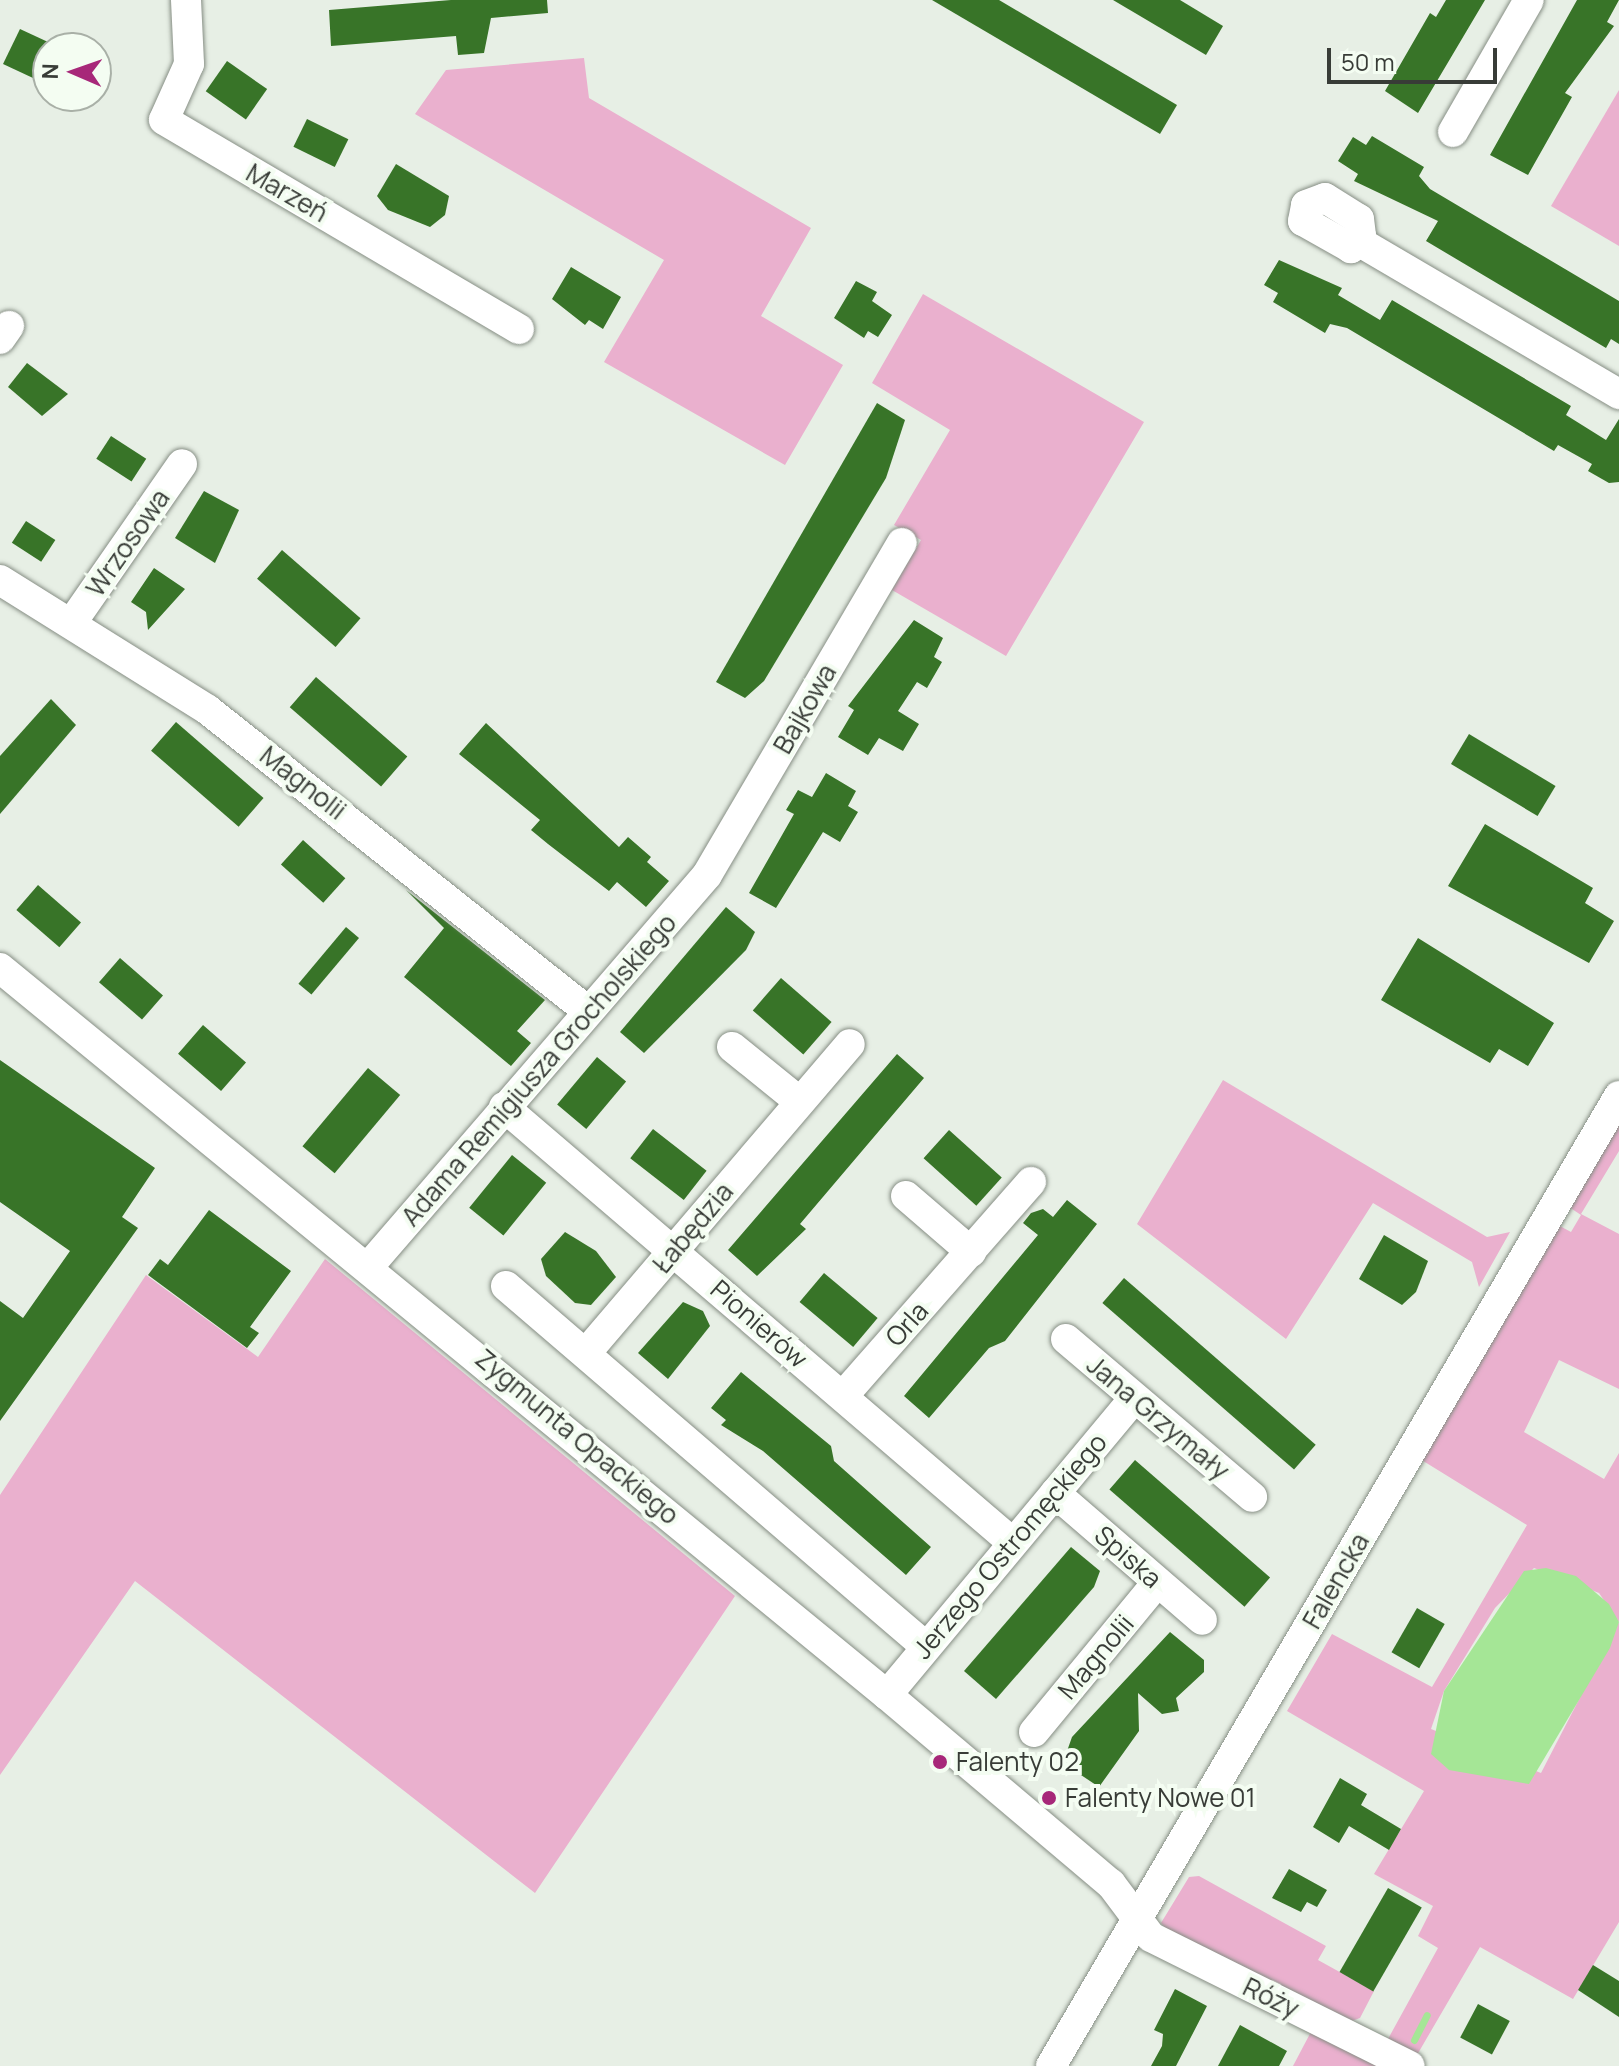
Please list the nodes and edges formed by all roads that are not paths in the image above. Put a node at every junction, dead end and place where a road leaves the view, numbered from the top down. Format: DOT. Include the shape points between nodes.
graph roads {
  1 [pos="186,0"];
  2 [pos="1529,0"];
  3 [pos="1453,132"];
  4 [pos="1358,241"];
  5 [pos="519,329"];
  6 [pos="1619,394"];
  7 [pos="182,464"];
  8 [pos="902,543"];
  9 [pos="0,580"];
  10 [pos="73,621"];
  11 [pos="707,875"];
  12 [pos="0,968"];
  13 [pos="588,1011"];
  14 [pos="850,1044"];
  15 [pos="732,1047"];
  16 [pos="1619,1096"];
  17 [pos="800,1102"];
  18 [pos="504,1107"];
  19 [pos="1031,1182"];
  20 [pos="906,1196"];
  21 [pos="674,1251"];
  22 [pos="971,1252"];
  23 [pos="370,1265"];
  24 [pos="506,1286"];
  25 [pos="1066,1339"];
  26 [pos="586,1353"];
  27 [pos="843,1396"];
  28 [pos="1134,1399"];
  29 [pos="1055,1493"];
  30 [pos="1252,1497"];
  31 [pos="1013,1543"];
  32 [pos="1157,1583"];
  33 [pos="1202,1620"];
  34 [pos="925,1646"];
  35 [pos="887,1695"];
  36 [pos="1034,1732"];
  37 [pos="1136,1923"];
  38 [pos="1051,2066"];
  39 [pos="1410,2066"];
  1 -- 5 [label="street, Marzeń" via="189,64 164,120"];
  2 -- 3 [label="street"];
  4 -- 6 [label="street"];
  7 -- 10 [label="street, Wrzosowa"];
  8 -- 11 [label="street, Bajkowa"];
  9 -- 10 [label="street, Magnolii"];
  10 -- 13 [label="street, Magnolii" via="208,710"];
  11 -- 13 [label="street, Adama Remigiusza Grocholskiego"];
  12 -- 23 [label="street, Zygmunta Opackiego"];
  13 -- 18 [label="street, Adama Remigiusza Grocholskiego"];
  14 -- 17 [label="street, Łabędzia"];
  15 -- 17 [label="street"];
  16 -- 37 [label="street, Falencka"];
  17 -- 21 [label="street, Łabędzia"];
  18 -- 21 [label="street, Pionierów"];
  18 -- 23 [label="street, Adama Remigiusza Grocholskiego"];
  19 -- 22 [label="street, Orla"];
  20 -- 22 [label="street"];
  21 -- 26 [label="street, Łabędzia"];
  21 -- 27 [label="street, Pionierów"];
  22 -- 27 [label="street, Orla"];
  23 -- 35 [label="street, Zygmunta Opackiego"];
  24 -- 26 [label="street"];
  25 -- 28 [label="street, Jana Grzymały"];
  26 -- 34 [label="street"];
  27 -- 31 [label="street, Pionierów"];
  28 -- 29 [label="street, Jerzego Ostromęckiego"];
  28 -- 30 [label="street, Jana Grzymały"];
  29 -- 31 [label="street, Jerzego Ostromęckiego"];
  29 -- 32 [label="street, Spiska"];
  31 -- 34 [label="street, Jerzego Ostromęckiego"];
  32 -- 33 [label="street, Spiska"];
  32 -- 36 [label="street, Magnolii"];
  34 -- 35 [label="street, Jerzego Ostromęckiego"];
  35 -- 37 [label="street, Zygmunta Opackiego" via="1111,1884"];
  37 -- 38 [label="street, Falencka"];
  37 -- 39 [label="street, Róży" via="1162,1945"];
}
